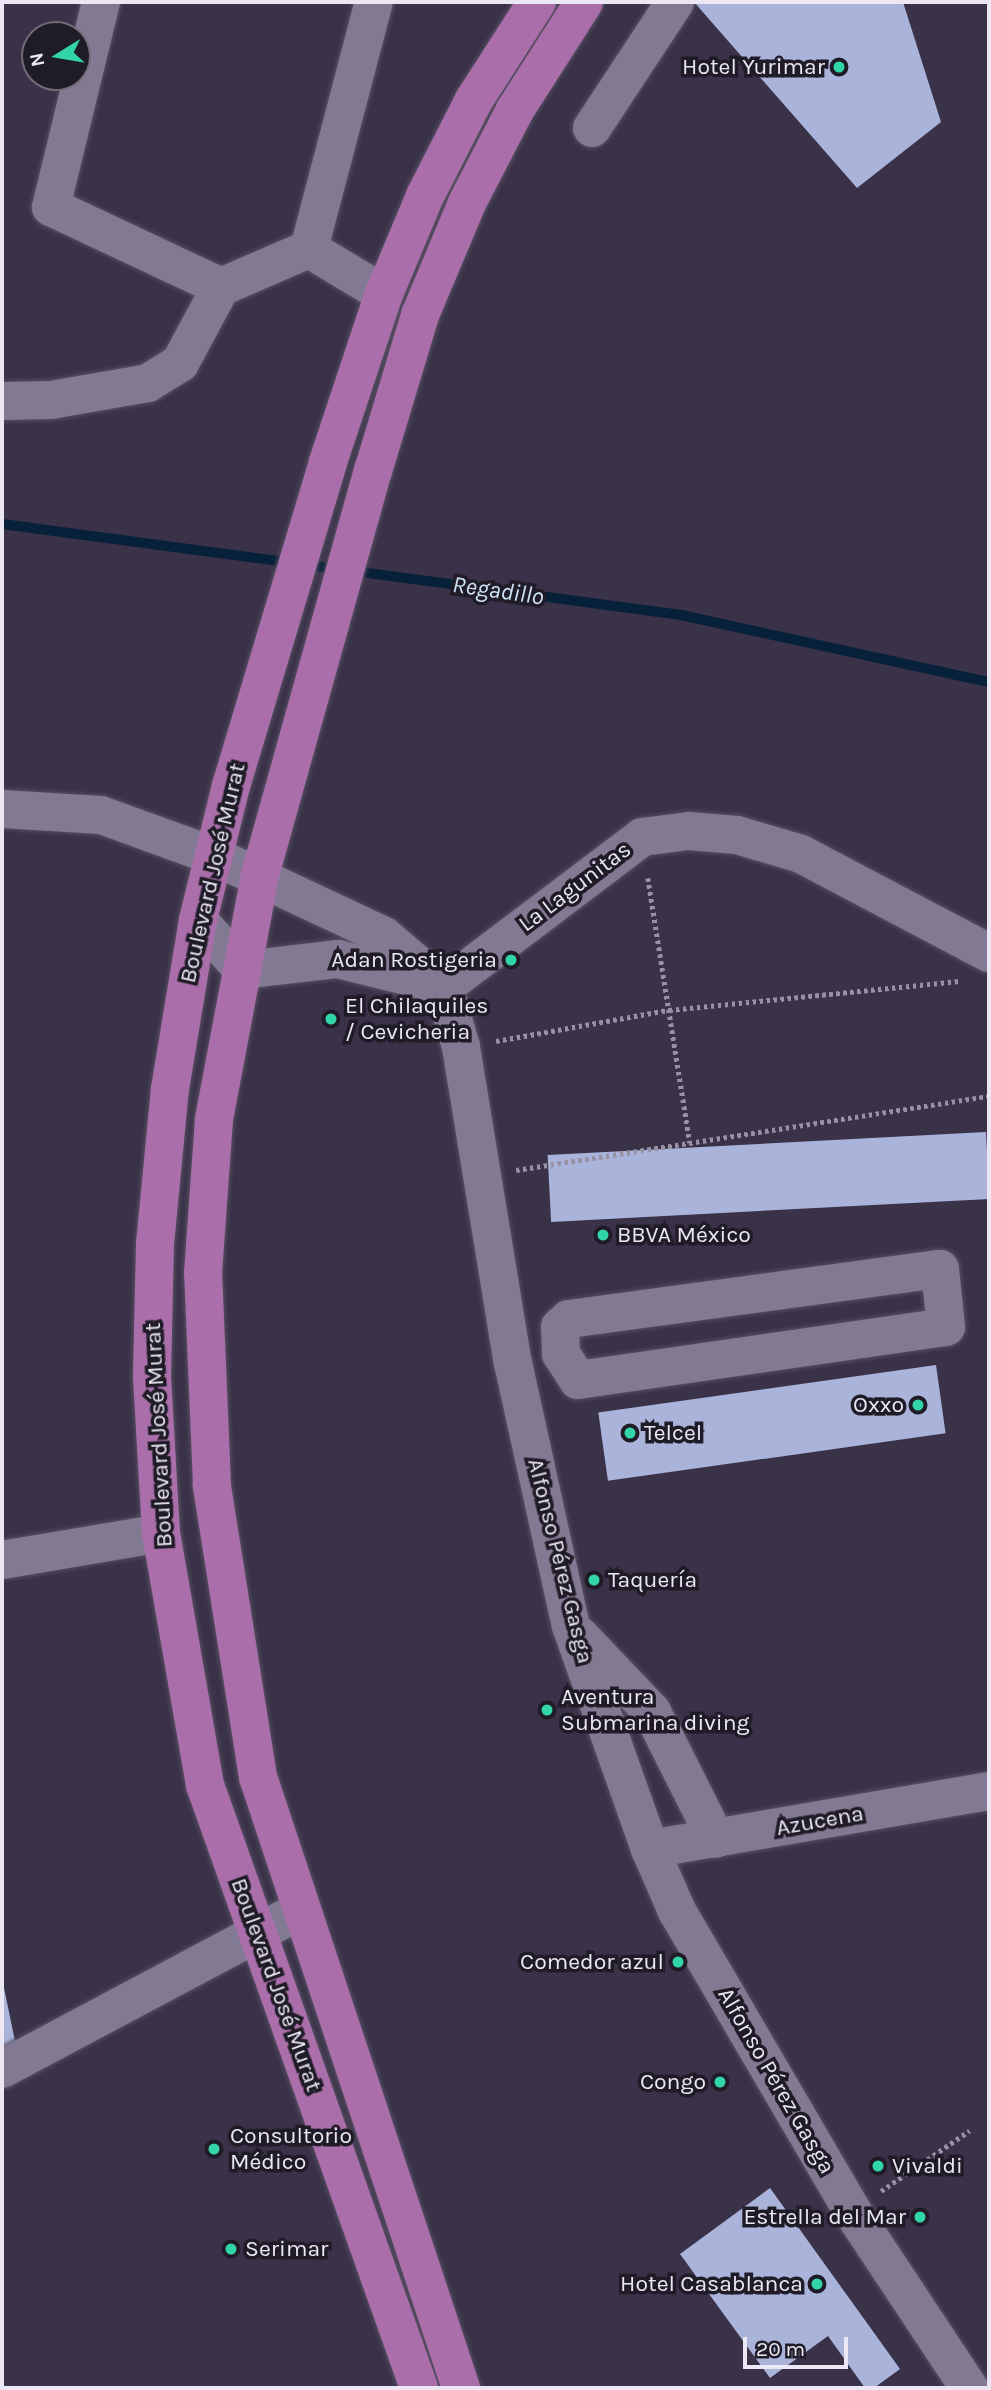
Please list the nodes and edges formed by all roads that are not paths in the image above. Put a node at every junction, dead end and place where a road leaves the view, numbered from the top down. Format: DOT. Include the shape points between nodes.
graph roads {
  1 [pos="101,2"];
  2 [pos="373,2"];
  3 [pos="537,2"];
  4 [pos="584,2"];
  5 [pos="675,2"];
  6 [pos="592,128"];
  7 [pos="309,249"];
  8 [pos="221,287"];
  9 [pos="384,294"];
  10 [pos="2,401"];
  11 [pos="2,808"];
  12 [pos="214,856"];
  13 [pos="260,875"];
  14 [pos="198,920"];
  15 [pos="982,967"];
  16 [pos="243,970"];
  17 [pos="444,988"];
  18 [pos="561,1354"];
  19 [pos="513,1363"];
  20 [pos="161,1533"];
  21 [pos="2,1560"];
  22 [pos="571,1626"];
  23 [pos="989,1791"];
  24 [pos="716,1839"];
  25 [pos="650,1849"];
  26 [pos="299,1911"];
  27 [pos="257,1933"];
  28 [pos="2,2068"];
  29 [pos="419,2388"];
  30 [pos="461,2388"];
  31 [pos="969,2388"];
  1 -- 8 [label="street" via="51,206"];
  2 -- 7 [label="street"];
  3 -- 9 [label="highway, Boulevard José Murat" via="474,100"];
  4 -- 13 [label="highway, Boulevard José Murat" via="515,110 467,203 420,315 319,654"];
  5 -- 6 [label="street"];
  7 -- 8 [label="street"];
  7 -- 9 [label="street"];
  8 -- 10 [label="street" via="180,363 148,383 51,400"];
  9 -- 12 [label="highway, Boulevard José Murat" via="328,461"];
  11 -- 12 [label="street" via="101,815"];
  12 -- 13 [label="street"];
  12 -- 14 [label="highway, Boulevard José Murat"];
  13 -- 16 [label="highway, Boulevard José Murat"];
  13 -- 17 [label="street" via="384,936"];
  14 -- 16 [label="street"];
  14 -- 20 [label="highway, Boulevard José Murat" via="170,1089 155,1244 152,1376"];
  15 -- 17 [label="street, La Lagunitas" via="801,854 737,835 689,831 642,837"];
  16 -- 17 [label="street" via="338,959"];
  16 -- 26 [label="highway, Boulevard José Murat" via="214,1119 203,1273 212,1485 258,1777"];
  17 -- 19 [label="street, Alfonso Pérez Gasga" via="461,1047"];
  18 -- 18 [label="street" via="560,1327 569,1319 940,1269 946,1327 578,1380"];
  18 -- 19 [label="street"];
  19 -- 22 [label="street, Alfonso Pérez Gasga"];
  20 -- 21 [label="street"];
  20 -- 27 [label="highway, Boulevard José Murat" via="174,1637 205,1785"];
  22 -- 24 [label="street" via="652,1712"];
  22 -- 25 [label="street, Alfonso Pérez Gasga"];
  23 -- 24 [label="street, Azucena"];
  24 -- 25 [label="street, Azucena"];
  25 -- 31 [label="street, Alfonso Pérez Gasga" via="677,1911 852,2211"];
  26 -- 27 [label="street"];
  26 -- 30 [label="highway, Boulevard José Murat"];
  27 -- 28 [label="street"];
  27 -- 29 [label="highway, Boulevard José Murat"];
}
